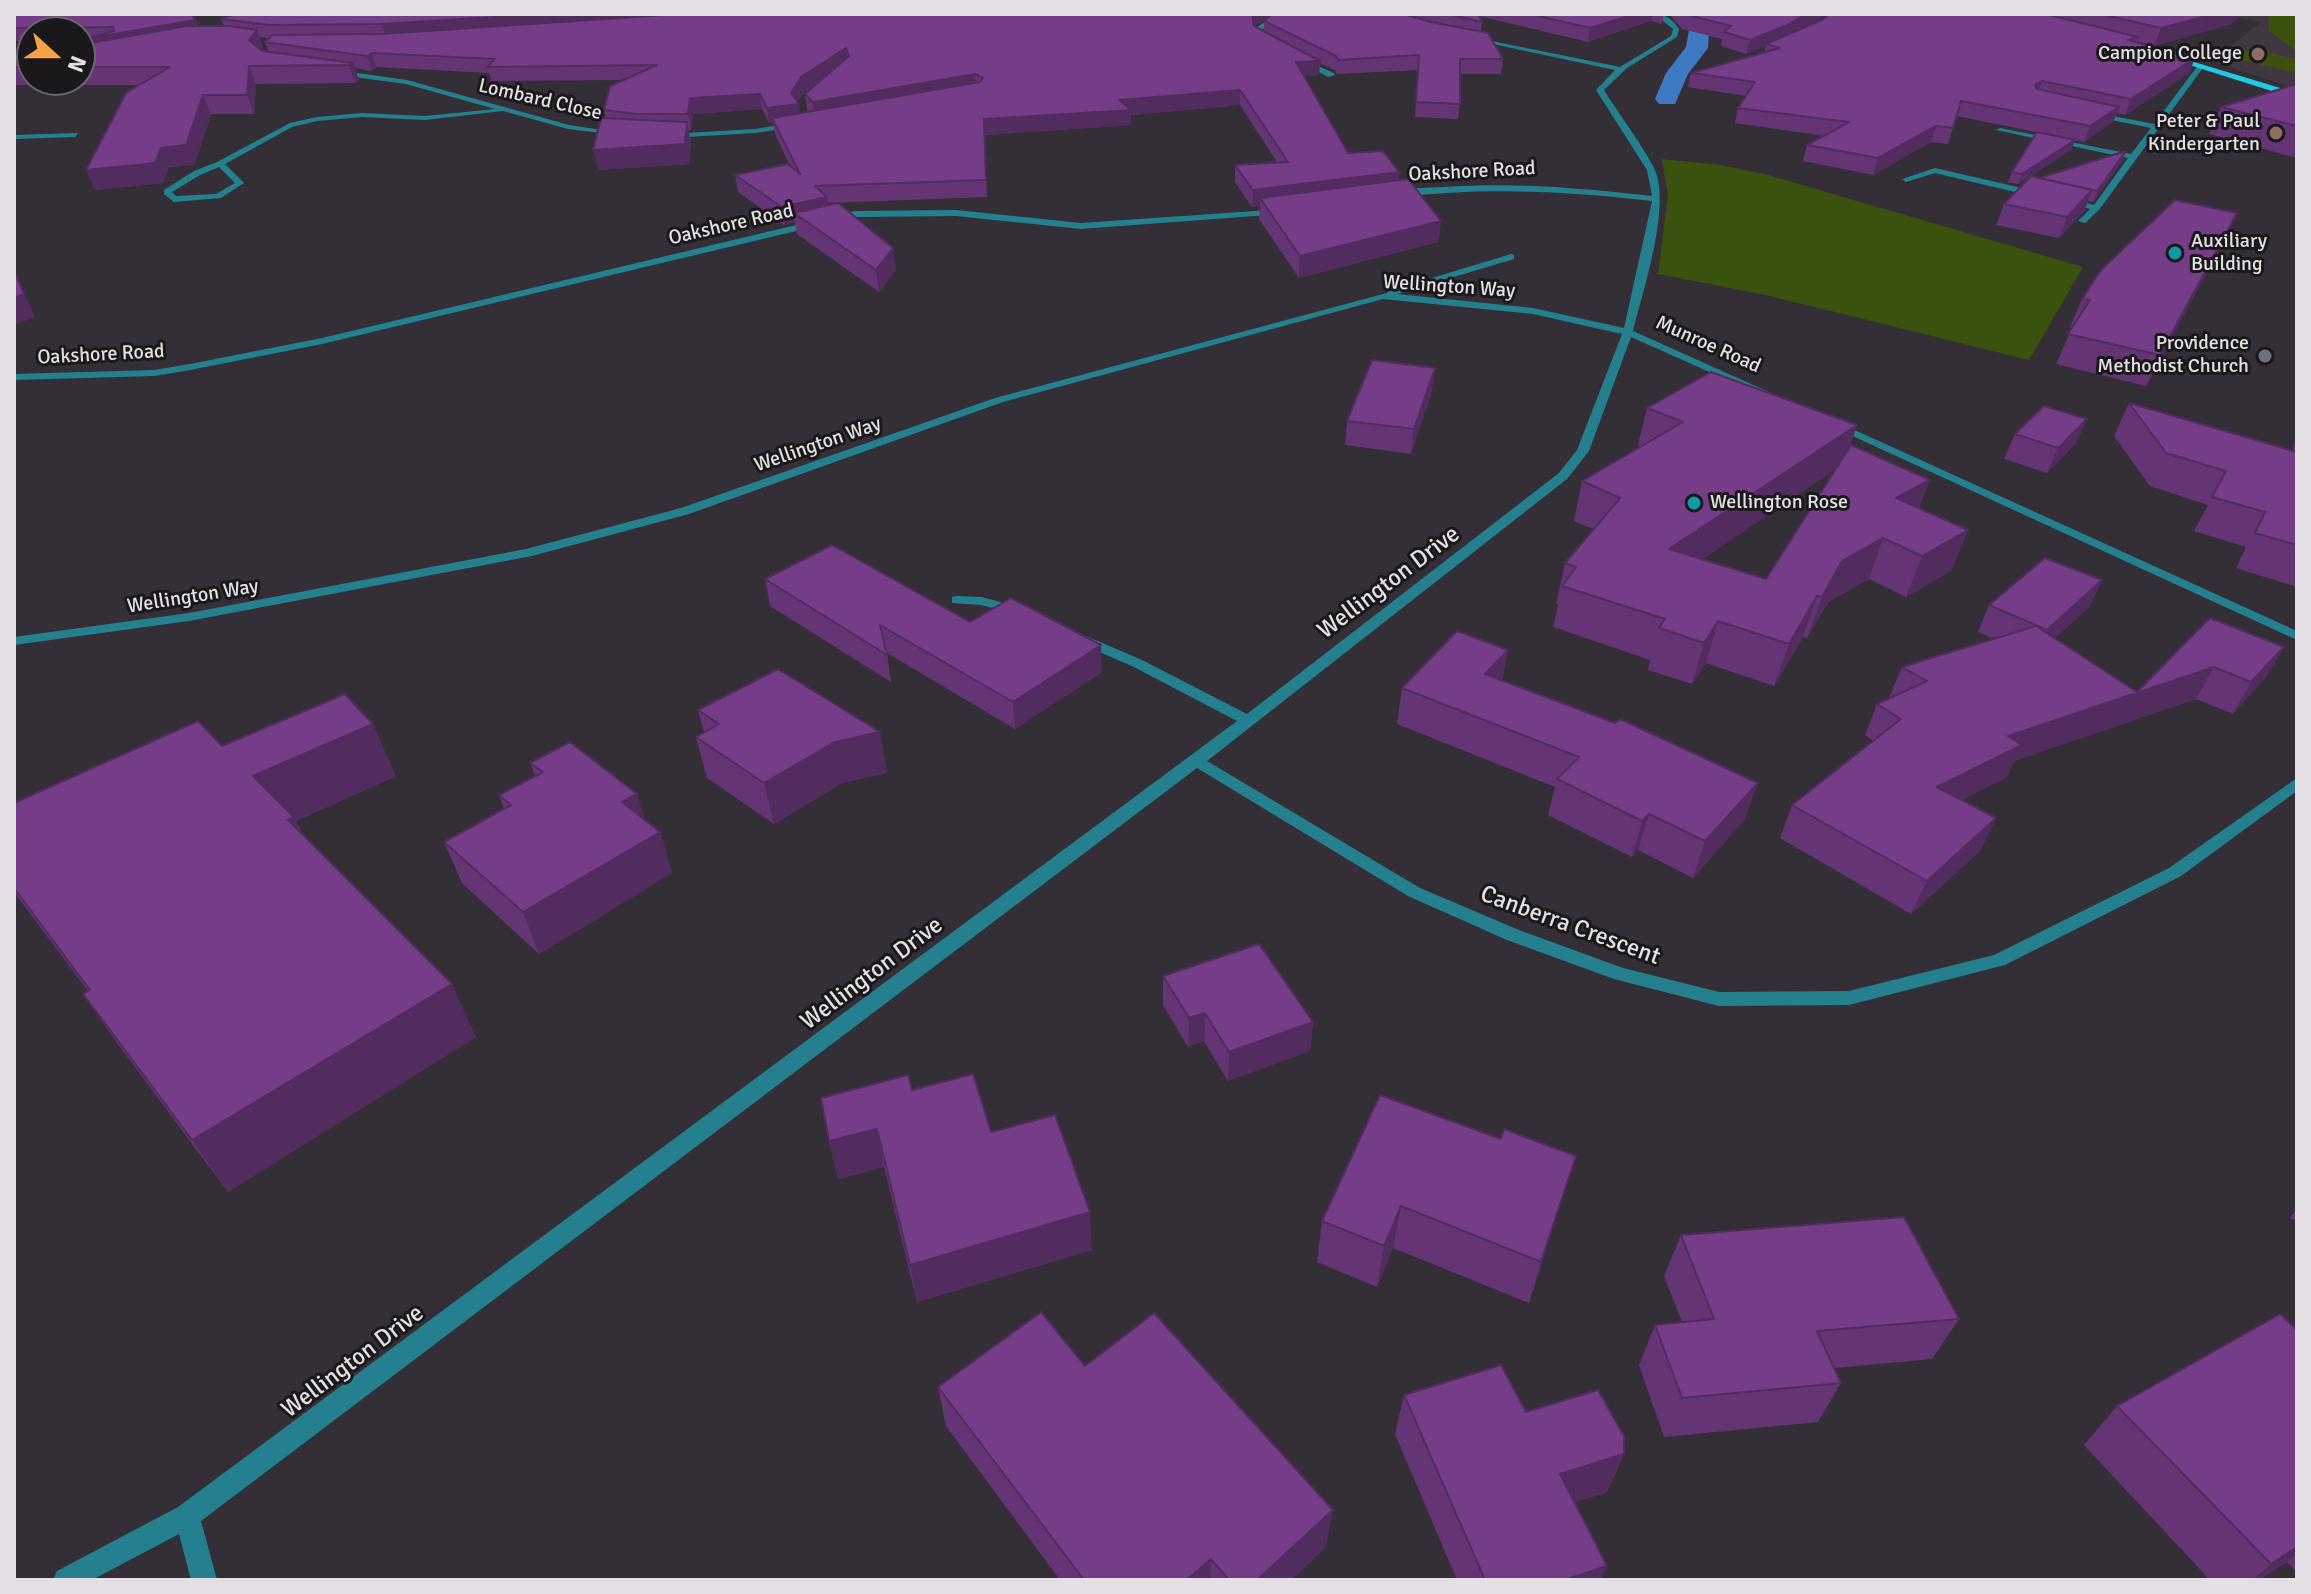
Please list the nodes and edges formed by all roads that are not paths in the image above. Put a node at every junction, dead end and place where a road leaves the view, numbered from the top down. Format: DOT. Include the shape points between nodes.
graph roads {
  1 [pos="1280,14"];
  2 [pos="1657,14"];
  3 [pos="1460,36"];
  4 [pos="1267,43"];
  5 [pos="2162,54"];
  6 [pos="1294,57"];
  7 [pos="2201,65"];
  8 [pos="1621,69"];
  9 [pos="322,71"];
  10 [pos="1331,75"];
  11 [pos="2297,96"];
  12 [pos="508,110"];
  13 [pos="2082,111"];
  14 [pos="797,124"];
  15 [pos="2156,127"];
  16 [pos="2000,130"];
  17 [pos="629,134"];
  18 [pos="75,135"];
  19 [pos="660,136"];
  20 [pos="14,137"];
  21 [pos="2134,157"];
  22 [pos="220,164"];
  23 [pos="1906,179"];
  24 [pos="1382,197"];
  25 [pos="1657,199"];
  26 [pos="1297,208"];
  27 [pos="2096,208"];
  28 [pos="2082,221"];
  29 [pos="1511,257"];
  30 [pos="1383,296"];
  31 [pos="1628,332"];
  32 [pos="14,377"];
  33 [pos="1773,397"];
  34 [pos="1817,416"];
  35 [pos="957,600"];
  36 [pos="1033,617"];
  37 [pos="1070,634"];
  38 [pos="2297,636"];
  39 [pos="14,641"];
  40 [pos="1248,721"];
  41 [pos="1196,761"];
  42 [pos="2297,783"];
  43 [pos="187,1516"];
  44 [pos="66,1580"];
  45 [pos="204,1580"];
  1 -- 4 [label="street" via="1255,31"];
  2 -- 8 [label="street" via="1671,22 1674,37"];
  3 -- 8 [label="street"];
  5 -- 7 [label="main road"];
  6 -- 10 [label="street"];
  7 -- 11 [label="main road"];
  7 -- 15 [label="street"];
  8 -- 25 [label="street, Munroe Road" via="1600,90 1651,170"];
  9 -- 12 [label="street, Lombard Close" via="407,82"];
  12 -- 17 [label="street, Lombard Close" via="568,127"];
  12 -- 22 [label="street" via="425,118 317,119 290,125"];
  13 -- 15 [label="street"];
  14 -- 19 [label="street"];
  15 -- 21 [label="street"];
  16 -- 21 [label="street"];
  18 -- 20 [label="street"];
  21 -- 27 [label="street"];
  22 -- 22 [label="street" via="240,183 218,196 174,199 167,192"];
  23 -- 27 [label="street" via="1935,170"];
  24 -- 25 [label="street, Oakshore Road" via="1523,186"];
  25 -- 31 [label="street, Munroe Road"];
  26 -- 32 [label="street, Oakshore Road" via="1081,226 956,213 855,214 220,361 154,373"];
  27 -- 28 [label="street"];
  29 -- 30 [label="street"];
  30 -- 31 [label="street, Wellington Way" via="1533,311"];
  30 -- 39 [label="street, Wellington Way" via="999,400 685,511 527,553 189,617"];
  31 -- 33 [label="street, Munroe Road"];
  31 -- 40 [label="street, Wellington Drive" via="1583,451 1563,476"];
  34 -- 38 [label="street"];
  35 -- 36 [label="street" via="981,601"];
  37 -- 40 [label="street"];
  40 -- 41 [label="street, Wellington Drive"];
  41 -- 42 [label="street, Canberra Crescent" via="1414,892 1620,974 1719,999 1849,998 1999,960 2175,872"];
  41 -- 43 [label="street, Wellington Drive"];
  43 -- 44 [label="street, Wellington Drive"];
  43 -- 45 [label="street"];
}
